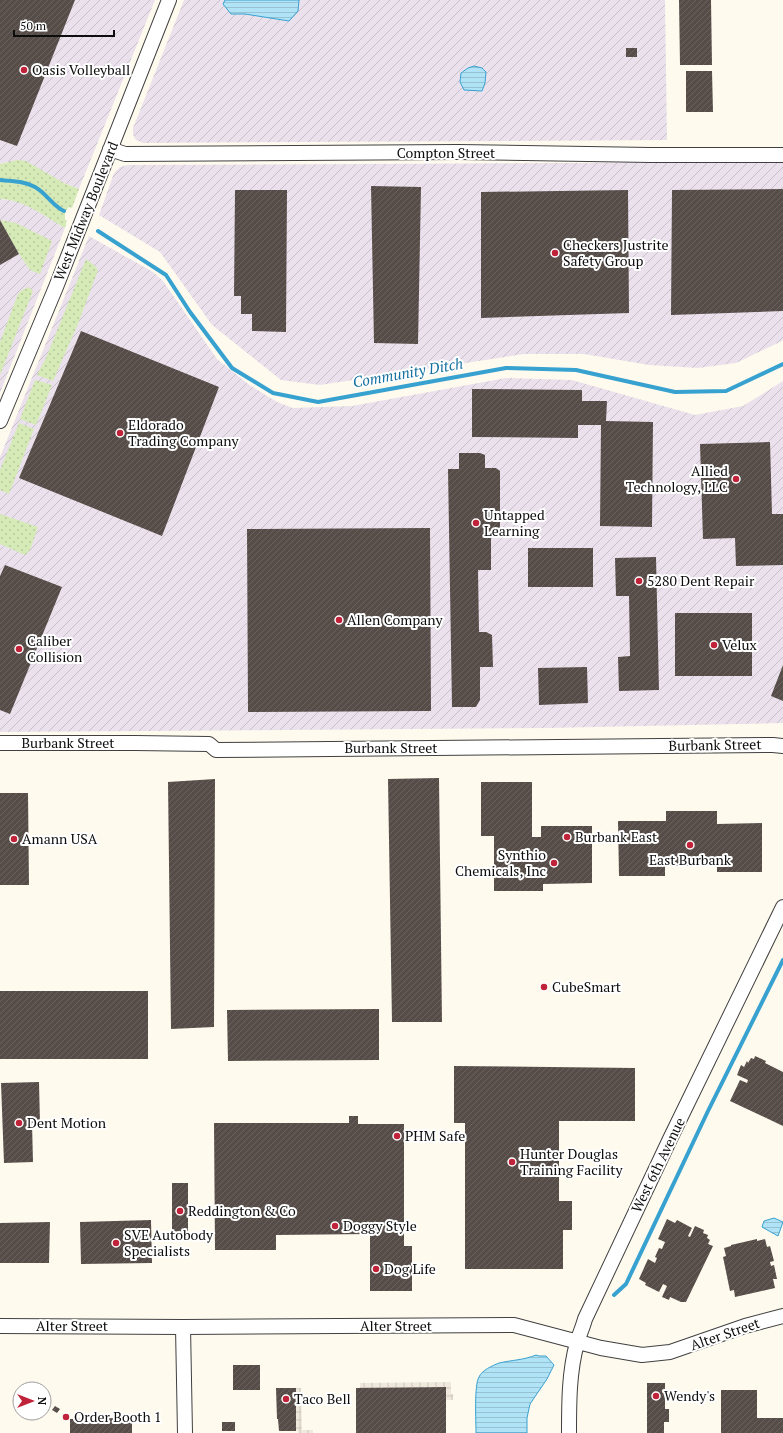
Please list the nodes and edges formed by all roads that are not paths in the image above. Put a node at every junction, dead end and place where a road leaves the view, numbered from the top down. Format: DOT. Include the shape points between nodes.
graph roads {
  1 [pos="169,0"];
  2 [pos="110,149"];
  3 [pos="783,155"];
  4 [pos="0,421"];
  5 [pos="0,743"];
  6 [pos="783,746"];
  7 [pos="783,907"];
  8 [pos="783,1316"];
  9 [pos="0,1326"];
  10 [pos="183,1327"];
  11 [pos="577,1342"];
  12 [pos="185,1433"];
  13 [pos="569,1433"];
  1 -- 2 [label="street, West Midway Boulevard"];
  2 -- 3 [label="street, Compton Street" via="125,154 458,152"];
  2 -- 4 [label="street, West Midway Boulevard"];
  5 -- 6 [label="street, Burbank Street" via="209,744 216,750"];
  7 -- 11 [label="street, West 6th Avenue" via="617,1250"];
  8 -- 11 [label="street, Alter Street" via="745,1326 670,1352 652,1355"];
  9 -- 10 [label="street, Alter Street"];
  10 -- 11 [label="street, Alter Street" via="514,1325"];
  10 -- 12 [label="street"];
  11 -- 13 [label="street, West 6th Avenue" via="570,1385"];
}
